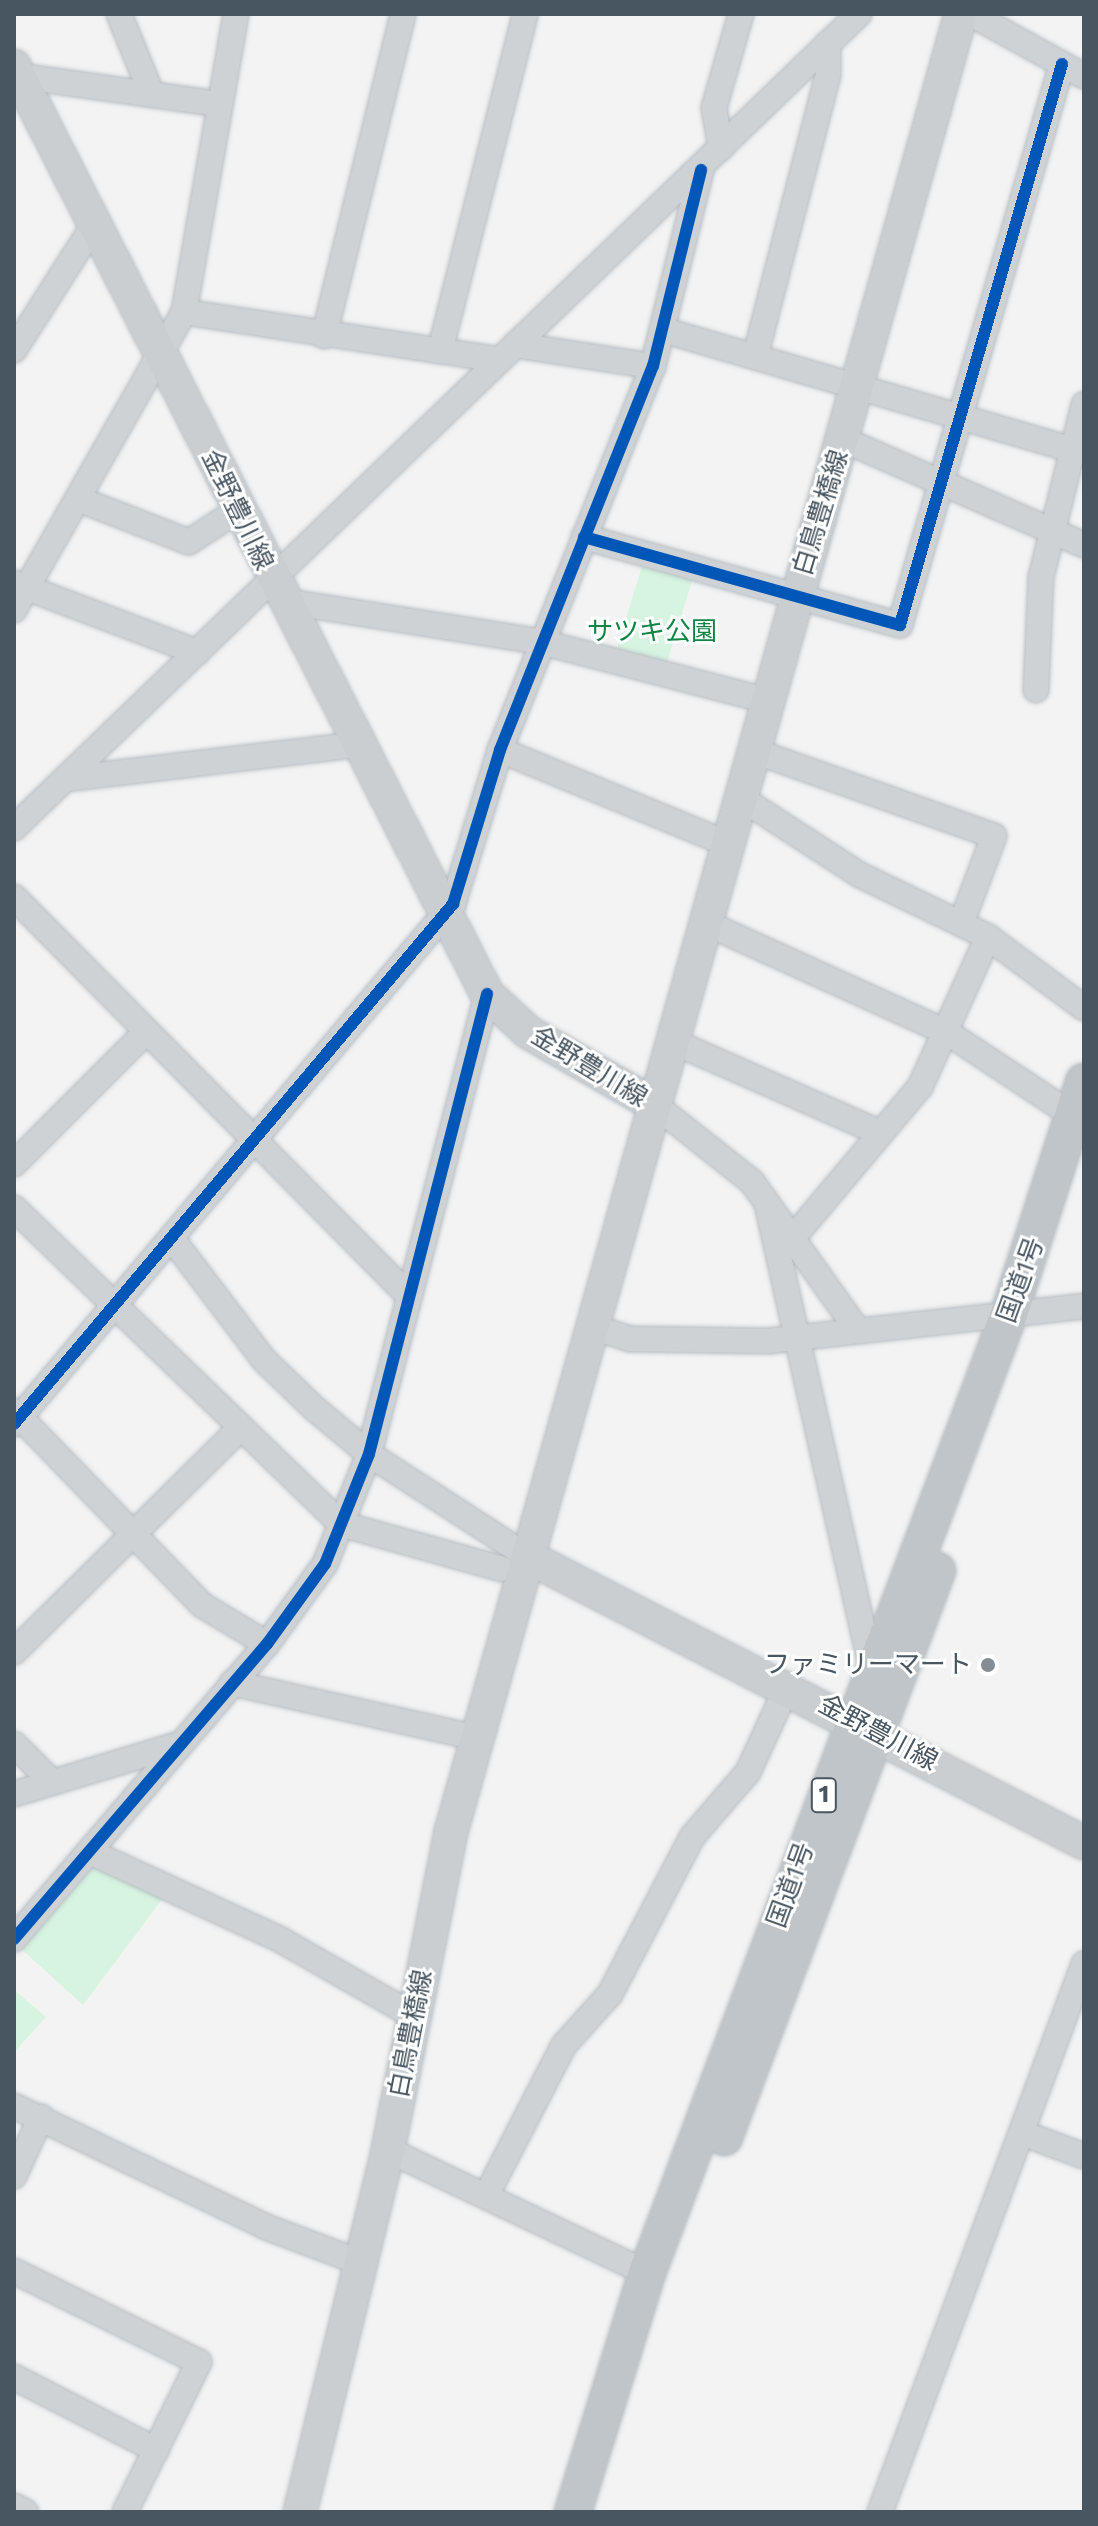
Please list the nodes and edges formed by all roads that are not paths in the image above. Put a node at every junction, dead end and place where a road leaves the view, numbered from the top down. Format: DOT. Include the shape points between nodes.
graph roads {
  1 [pos="119,14"];
  2 [pos="236,14"];
  3 [pos="403,14"];
  4 [pos="525,14"];
  5 [pos="741,14"];
  6 [pos="859,14"];
  7 [pos="961,14"];
  8 [pos="971,14"];
  9 [pos="828,43"];
  10 [pos="1062,64"];
  11 [pos="16,71"];
  12 [pos="1084,76"];
  13 [pos="152,95"];
  14 [pos="218,104"];
  15 [pos="721,148"];
  16 [pos="701,170"];
  17 [pos="92,228"];
  18 [pos="184,312"];
  19 [pos="22,320"];
  20 [pos="663,330"];
  21 [pos="324,336"];
  22 [pos="14,350"];
  23 [pos="440,351"];
  24 [pos="505,352"];
  25 [pos="755,357"];
  26 [pos="162,358"];
  27 [pos="653,366"];
  28 [pos="856,386"];
  29 [pos="1084,404"];
  30 [pos="962,417"];
  31 [pos="844,440"];
  32 [pos="1077,451"];
  33 [pos="944,482"];
  34 [pos="78,499"];
  35 [pos="238,510"];
  36 [pos="1050,530"];
  37 [pos="584,537"];
  38 [pos="1084,545"];
  39 [pos="20,585"];
  40 [pos="278,590"];
  41 [pos="797,594"];
  42 [pos="14,610"];
  43 [pos="541,642"];
  44 [pos="197,652"];
  45 [pos="1036,690"];
  46 [pos="769,701"];
  47 [pos="355,745"];
  48 [pos="500,750"];
  49 [pos="757,752"];
  50 [pos="65,779"];
  51 [pos="744,800"];
  52 [pos="14,828"];
  53 [pos="730,845"];
  54 [pos="14,897"];
  55 [pos="445,916"];
  56 [pos="708,924"];
  57 [pos="961,924"];
  58 [pos="988,937"];
  59 [pos="487,994"];
  60 [pos="1084,1008"];
  61 [pos="146,1032"];
  62 [pos="948,1033"];
  63 [pos="674,1042"];
  64 [pos="1084,1082"];
  65 [pos="655,1105"];
  66 [pos="1074,1116"];
  67 [pos="880,1133"];
  68 [pos="255,1143"];
  69 [pos="1084,1163"];
  70 [pos="14,1164"];
  71 [pos="767,1204"];
  72 [pos="14,1208"];
  73 [pos="173,1240"];
  74 [pos="791,1240"];
  75 [pos="407,1294"];
  76 [pos="114,1306"];
  77 [pos="1084,1306"];
  78 [pos="1020,1314"];
  79 [pos="596,1328"];
  80 [pos="857,1329"];
  81 [pos="795,1339"];
  82 [pos="16,1417"];
  83 [pos="240,1428"];
  84 [pos="369,1454"];
  85 [pos="341,1524"];
  86 [pos="133,1535"];
  87 [pos="516,1563"];
  88 [pos="267,1644"];
  89 [pos="14,1652"];
  90 [pos="872,1671"];
  91 [pos="232,1683"];
  92 [pos="788,1685"];
  93 [pos="866,1725"];
  94 [pos="478,1738"];
  95 [pos="14,1744"];
  96 [pos="176,1745"];
  97 [pos="51,1781"];
  98 [pos="14,1794"];
  99 [pos="1084,1843"];
  100 [pos="90,1852"];
  101 [pos="14,1939"];
  102 [pos="1084,1964"];
  103 [pos="414,2016"];
  104 [pos="14,2106"];
  105 [pos="41,2117"];
  106 [pos="1022,2133"];
  107 [pos="388,2150"];
  108 [pos="1084,2156"];
  109 [pos="14,2176"];
  110 [pos="488,2192"];
  111 [pos="362,2263"];
  112 [pos="14,2271"];
  113 [pos="647,2273"];
  114 [pos="14,2377"];
  115 [pos="156,2450"];
  116 [pos="14,2506"];
  117 [pos="26,2512"];
  118 [pos="125,2512"];
  119 [pos="300,2512"];
  120 [pos="573,2512"];
  121 [pos="594,2512"];
  122 [pos="880,2512"];
  1 -- 13 [label="street"];
  2 -- 14 [label="street"];
  3 -- 21 [label="street"];
  4 -- 23 [label="street"];
  5 -- 15 [label="street" via="714,108"];
  6 -- 9 [label="street"];
  7 -- 28 [label="main road, 白鳥豊橋線"];
  8 -- 10 [label="street"];
  9 -- 15 [label="street"];
  9 -- 25 [label="street" via="828,75"];
  10 -- 12 [label="street"];
  10 -- 30 [label="street"];
  11 -- 13 [label="street"];
  11 -- 17 [label="main road, 金野豊川線"];
  13 -- 14 [label="street"];
  14 -- 18 [label="street"];
  15 -- 16 [label="street"];
  16 -- 20 [label="street"];
  16 -- 24 [label="street"];
  17 -- 19 [label="street"];
  17 -- 26 [label="main road, 金野豊川線"];
  18 -- 21 [label="street"];
  18 -- 26 [label="street"];
  19 -- 22 [label="street"];
  20 -- 25 [label="street"];
  20 -- 27 [label="street"];
  21 -- 23 [label="street"];
  23 -- 24 [label="street"];
  24 -- 27 [label="street"];
  24 -- 40 [label="street"];
  25 -- 28 [label="street"];
  26 -- 34 [label="street"];
  26 -- 35 [label="main road, 金野豊川線"];
  27 -- 37 [label="street"];
  28 -- 30 [label="street"];
  28 -- 31 [label="main road, 白鳥豊橋線"];
  29 -- 32 [label="street"];
  30 -- 32 [label="street"];
  30 -- 33 [label="street"];
  31 -- 33 [label="street"];
  31 -- 41 [label="main road, 白鳥豊橋線"];
  32 -- 36 [label="street"];
  33 -- 36 [label="street"];
  33 -- 41 [label="street" via="900,625"];
  34 -- 35 [label="street" via="189,542"];
  34 -- 39 [label="street"];
  35 -- 40 [label="main road, 金野豊川線"];
  36 -- 38 [label="street"];
  36 -- 45 [label="street"];
  37 -- 41 [label="street"];
  37 -- 43 [label="street"];
  39 -- 42 [label="street"];
  39 -- 44 [label="street"];
  40 -- 43 [label="street"];
  40 -- 44 [label="street"];
  40 -- 47 [label="main road, 金野豊川線"];
  41 -- 46 [label="main road, 白鳥豊橋線"];
  43 -- 46 [label="street"];
  43 -- 48 [label="street"];
  44 -- 50 [label="street"];
  46 -- 49 [label="main road, 白鳥豊橋線"];
  47 -- 50 [label="street"];
  47 -- 55 [label="main road, 金野豊川線"];
  48 -- 53 [label="street"];
  48 -- 55 [label="street"];
  49 -- 51 [label="main road, 白鳥豊橋線"];
  49 -- 57 [label="street" via="994,836"];
  50 -- 52 [label="street"];
  51 -- 53 [label="main road, 白鳥豊橋線"];
  51 -- 57 [label="street" via="860,875"];
  53 -- 56 [label="main road, 白鳥豊橋線"];
  54 -- 61 [label="street"];
  55 -- 59 [label="main road, 金野豊川線"];
  55 -- 68 [label="street"];
  56 -- 62 [label="street"];
  56 -- 63 [label="main road, 白鳥豊橋線"];
  57 -- 58 [label="street"];
  58 -- 60 [label="street"];
  58 -- 62 [label="street"];
  59 -- 65 [label="main road, 金野豊川線" via="528,1032"];
  59 -- 75 [label="street"];
  61 -- 68 [label="street"];
  61 -- 70 [label="street"];
  62 -- 66 [label="street"];
  62 -- 67 [label="street" via="920,1087"];
  63 -- 65 [label="main road, 白鳥豊橋線"];
  63 -- 67 [label="street"];
  64 -- 66 [label="highway, 国道1号 / 1"];
  65 -- 71 [label="street" via="732,1162"];
  65 -- 79 [label="main road, 金野豊川線"];
  66 -- 78 [label="highway, 国道1号 / 1"];
  67 -- 74 [label="street"];
  68 -- 73 [label="street"];
  68 -- 75 [label="street"];
  69 -- 78 [label="highway, 国道1号 / 1"];
  71 -- 74 [label="street"];
  71 -- 81 [label="street"];
  72 -- 76 [label="street"];
  73 -- 76 [label="street"];
  73 -- 84 [label="street" via="264,1360"];
  74 -- 80 [label="street"];
  75 -- 84 [label="street"];
  76 -- 82 [label="street"];
  76 -- 83 [label="street"];
  77 -- 78 [label="street"];
  78 -- 80 [label="street"];
  78 -- 90 [label="highway, 国道1号 / 1"];
  78 -- 93 [label="highway, 国道1号 / 1"];
  79 -- 81 [label="street" via="630,1339"];
  79 -- 87 [label="main road, 金野豊川線"];
  80 -- 81 [label="street"];
  81 -- 90 [label="street"];
  82 -- 86 [label="street"];
  83 -- 85 [label="street"];
  83 -- 86 [label="street"];
  84 -- 85 [label="street"];
  84 -- 87 [label="street"];
  85 -- 87 [label="street"];
  85 -- 88 [label="street" via="319,1573"];
  86 -- 88 [label="street" via="202,1605"];
  86 -- 89 [label="street"];
  87 -- 92 [label="main road, 金野豊川線"];
  87 -- 94 [label="main road, 白鳥豊橋線"];
  88 -- 91 [label="street"];
  90 -- 93 [label="highway, 国道1号 / 1"];
  91 -- 94 [label="street"];
  91 -- 96 [label="street"];
  92 -- 93 [label="main road, 金野豊川線"];
  92 -- 110 [label="street" via="748,1772 692,1837 610,1994 564,2045"];
  93 -- 99 [label="main road, 金野豊川線"];
  93 -- 113 [label="highway, 国道1号 / 1"];
  93 -- 121 [label="highway, 国道1号 / 1" via="666,2291"];
  94 -- 103 [label="main road, 白鳥豊橋線"];
  95 -- 97 [label="street"];
  96 -- 97 [label="street"];
  96 -- 100 [label="street"];
  97 -- 98 [label="street"];
  100 -- 101 [label="street"];
  100 -- 103 [label="street" via="281,1940"];
  102 -- 106 [label="street"];
  103 -- 107 [label="main road, 白鳥豊橋線"];
  104 -- 105 [label="street"];
  105 -- 109 [label="street"];
  105 -- 111 [label="street" via="266,2227"];
  106 -- 108 [label="street"];
  106 -- 122 [label="street"];
  107 -- 110 [label="street"];
  107 -- 111 [label="main road, 白鳥豊橋線"];
  110 -- 113 [label="street"];
  111 -- 119 [label="main road, 白鳥豊橋線"];
  112 -- 115 [label="street" via="199,2362"];
  113 -- 120 [label="highway, 国道1号 / 1"];
  114 -- 115 [label="street"];
  115 -- 118 [label="street"];
  116 -- 117 [label="street"];
}
